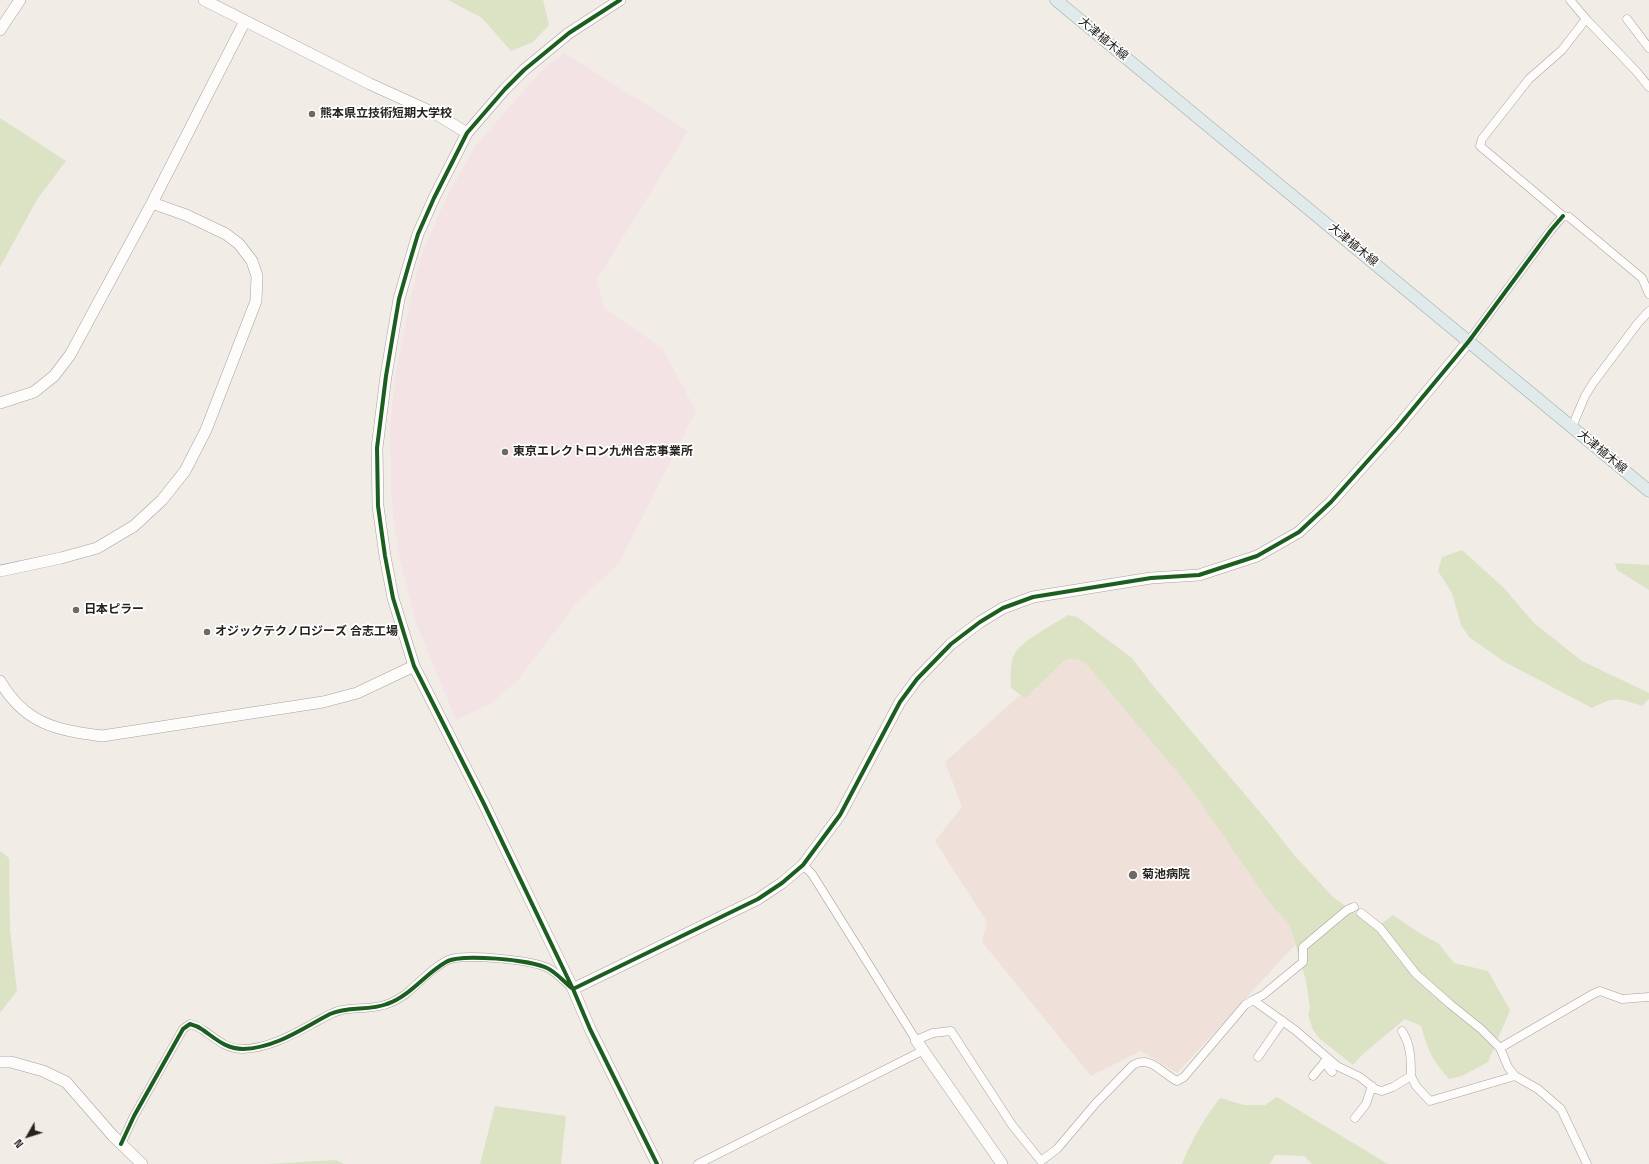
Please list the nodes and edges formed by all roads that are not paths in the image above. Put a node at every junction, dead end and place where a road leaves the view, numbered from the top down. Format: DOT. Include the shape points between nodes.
graph roads {
  1 [pos="20,0"];
  2 [pos="204,0"];
  3 [pos="620,0"];
  4 [pos="1056,0"];
  5 [pos="1570,0"];
  6 [pos="1586,19"];
  7 [pos="1626,19"];
  8 [pos="245,21"];
  9 [pos="0,30"];
  10 [pos="1649,48"];
  11 [pos="1649,87"];
  12 [pos="467,133"];
  13 [pos="152,203"];
  14 [pos="1563,216"];
  15 [pos="1645,278"];
  16 [pos="1649,294"];
  17 [pos="1649,311"];
  18 [pos="1469,341"];
  19 [pos="0,403"];
  20 [pos="1572,427"];
  21 [pos="1649,491"];
  22 [pos="0,571"];
  23 [pos="414,666"];
  24 [pos="0,681"];
  25 [pos="803,865"];
  26 [pos="1354,906"];
  27 [pos="1361,912"];
  28 [pos="573,989"];
  29 [pos="1649,996"];
  30 [pos="1253,1000"];
  31 [pos="1283,1021"];
  32 [pos="1402,1031"];
  33 [pos="916,1040"];
  34 [pos="1500,1048"];
  35 [pos="922,1050"];
  36 [pos="1258,1057"];
  37 [pos="1326,1060"];
  38 [pos="0,1062"];
  39 [pos="1332,1072"];
  40 [pos="1312,1076"];
  41 [pos="1411,1076"];
  42 [pos="1515,1076"];
  43 [pos="1372,1086"];
  44 [pos="1355,1118"];
  45 [pos="121,1144"];
  46 [pos="1042,1162"];
  47 [pos="142,1164"];
  48 [pos="657,1164"];
  49 [pos="698,1164"];
  50 [pos="1002,1164"];
  51 [pos="1587,1164"];
  1 -- 9 [label="street"];
  2 -- 8 [label="street"];
  3 -- 12 [label="street" via="569,33 541,55 505,89"];
  4 -- 18 [label="main road, 大津植木線"];
  5 -- 6 [label="street"];
  6 -- 11 [label="street"];
  6 -- 14 [label="street" via="1562,50 1529,79 1482,138 1480,146"];
  7 -- 10 [label="street"];
  8 -- 12 [label="street" via="436,114"];
  8 -- 13 [label="street"];
  12 -- 23 [label="street" via="418,234 409,264 399,299 377,448 378,506 385,556 393,598"];
  13 -- 19 [label="street" via="70,355 54,376 34,392"];
  13 -- 22 [label="street" via="186,215 226,234 240,244 252,261 257,276 256,301 206,430 185,471 162,500 134,526 97,548"];
  14 -- 15 [label="street" via="1570,217"];
  14 -- 18 [label="street"];
  15 -- 16 [label="street"];
  17 -- 20 [label="street" via="1584,396"];
  18 -- 20 [label="main road, 大津植木線"];
  18 -- 25 [label="street" via="1397,428 1336,496 1299,532 1257,556 1199,575 1151,578 1033,597 1003,608 951,644 917,679 900,702 840,815"];
  20 -- 21 [label="main road, 大津植木線"];
  23 -- 24 [label="street" via="357,693 323,702 102,736 72,732 46,724 27,714 8,694"];
  23 -- 28 [label="street"];
  25 -- 28 [label="street" via="758,899"];
  25 -- 33 [label="street" via="812,874"];
  26 -- 30 [label="street" via="1303,947 1303,962"];
  27 -- 34 [label="street" via="1380,928 1416,974"];
  28 -- 45 [label="street" via="548,968 537,965 501,959 451,959 436,968 406,994 388,1004 332,1013 283,1039 268,1044 244,1049 230,1047 190,1024 183,1029"];
  28 -- 48 [label="street"];
  29 -- 34 [label="street" via="1622,999 1600,991"];
  30 -- 31 [label="street"];
  30 -- 46 [label="street" via="1184,1077 1177,1081 1149,1062 1133,1065 1057,1149"];
  31 -- 36 [label="street"];
  31 -- 37 [label="street"];
  32 -- 41 [label="street" via="1411,1053"];
  33 -- 35 [label="street"];
  33 -- 46 [label="street" via="933,1033 951,1031 1012,1125"];
  34 -- 42 [label="street"];
  35 -- 49 [label="street"];
  35 -- 50 [label="street"];
  37 -- 39 [label="street"];
  37 -- 40 [label="street"];
  37 -- 43 [label="street"];
  38 -- 45 [label="street" via="10,1062 44,1071 66,1082"];
  41 -- 42 [label="street" via="1416,1086 1430,1101"];
  41 -- 43 [label="street" via="1382,1091"];
  42 -- 51 [label="street" via="1538,1089 1560,1109"];
  43 -- 44 [label="street" via="1366,1104"];
  45 -- 47 [label="street"];
}
